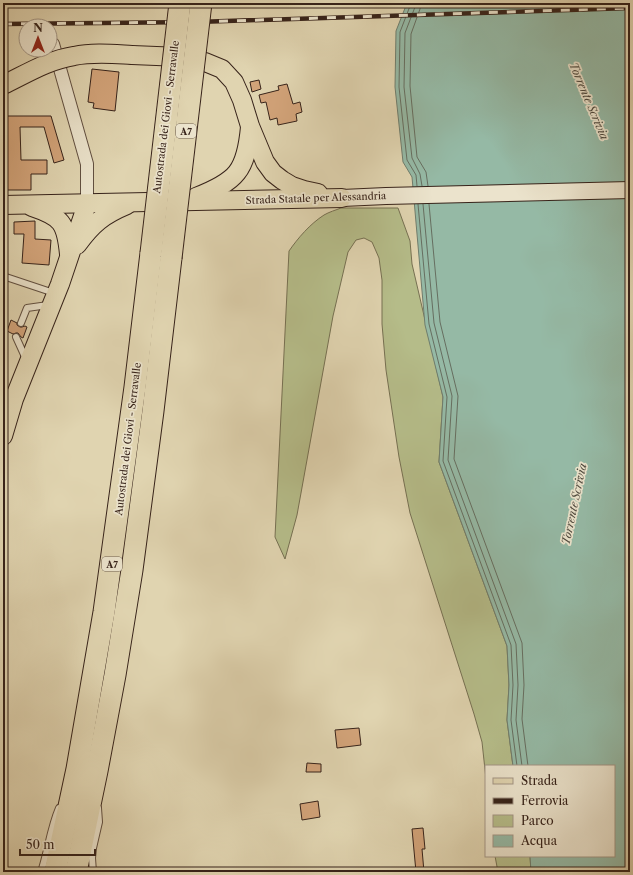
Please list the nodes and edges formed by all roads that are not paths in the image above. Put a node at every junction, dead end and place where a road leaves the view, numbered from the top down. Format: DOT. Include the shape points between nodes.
graph roads {
  1 [pos="180,3"];
  2 [pos="201,3"];
  3 [pos="56,58"];
  4 [pos="3,85"];
  5 [pos="250,126"];
  6 [pos="630,190"];
  7 [pos="342,198"];
  8 [pos="187,201"];
  9 [pos="133,203"];
  10 [pos="25,204"];
  11 [pos="87,204"];
  12 [pos="3,205"];
  13 [pos="69,257"];
  14 [pos="3,276"];
  15 [pos="54,299"];
  16 [pos="21,323"];
  17 [pos="16,337"];
  18 [pos="28,364"];
  19 [pos="14,399"];
  20 [pos="3,416"];
  21 [pos="3,436"];
  22 [pos="77,768"];
  23 [pos="97,771"];
  24 [pos="64,798"];
  25 [pos="61,805"];
  26 [pos="41,872"];
  27 [pos="55,872"];
  28 [pos="76,872"];
  29 [pos="93,872"];
  1 -- 22 [label="highway, Autostrada dei Giovi - Serravalle / A7, bridge" via="112,564"];
  2 -- 23 [label="highway, Autostrada dei Giovi - Serravalle / A7, bridge" via="132,570"];
  3 -- 11 [label="street" via="87,164"];
  4 -- 5 [label="main road, bridge" via="54,61 74,56 96,54 180,57 205,62 222,69 234,82"];
  5 -- 7 [label="main road" via="265,162 273,173 292,186"];
  5 -- 8 [label="main road" via="246,153 240,170 223,185"];
  6 -- 7 [label="main road, Strada Statale per Alessandria"];
  7 -- 8 [label="main road, Strada Statale per Alessandria"];
  8 -- 9 [label="main road, Strada Statale per Alessandria"];
  9 -- 11 [label="main road, Strada Statale per Alessandria"];
  9 -- 13 [label="main road" via="108,214 96,223"];
  10 -- 11 [label="main road, Strada Statale per Alessandria"];
  10 -- 12 [label="main road, Strada Statale per Alessandria"];
  10 -- 13 [label="main road" via="58,220 66,233"];
  11 -- 13 [label="main road"];
  13 -- 15 [label="main road"];
  14 -- 15 [label="lane"];
  15 -- 16 [label="lane" via="27,308"];
  15 -- 18 [label="main road"];
  17 -- 18 [label="lane"];
  18 -- 19 [label="main road"];
  19 -- 20 [label="main road"];
  19 -- 21 [label="main road"];
  22 -- 24 [label="lane"];
  22 -- 27 [label="highway, Autostrada dei Giovi - Serravalle / A7"];
  23 -- 28 [label="highway, Autostrada dei Giovi - Serravalle / A7"];
  23 -- 29 [label="lane" via="99,822 93,848"];
  25 -- 26 [label="lane" via="54,820"];
}
